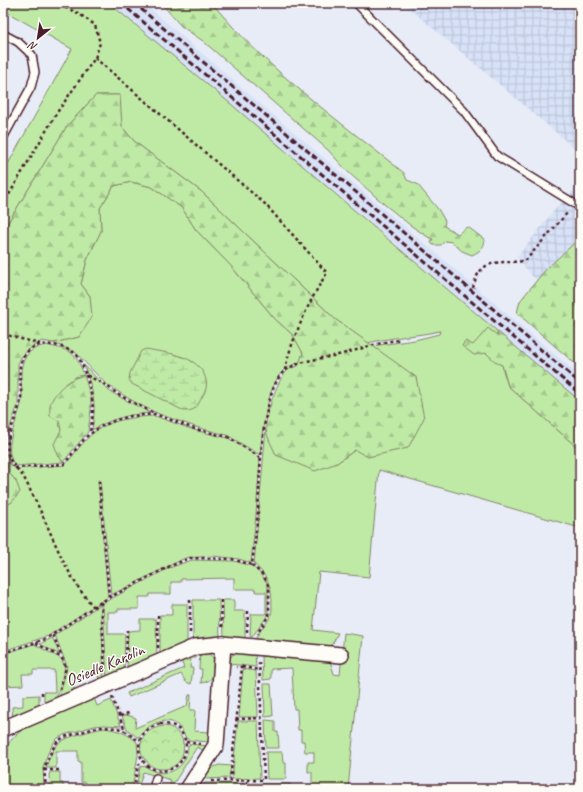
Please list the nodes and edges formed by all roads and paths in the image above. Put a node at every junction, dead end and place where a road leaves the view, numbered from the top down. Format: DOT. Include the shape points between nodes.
graph roads {
  1 [pos="54,3"];
  2 [pos="356,3"];
  3 [pos="3,34"];
  4 [pos="95,58"];
  5 [pos="3,138"];
  6 [pos="3,205"];
  7 [pos="578,206"];
  8 [pos="473,288"];
  9 [pos="3,334"];
  10 [pos="399,340"];
  11 [pos="40,344"];
  12 [pos="285,370"];
  13 [pos="86,375"];
  14 [pos="155,414"];
  15 [pos="90,433"];
  16 [pos="261,458"];
  17 [pos="15,468"];
  18 [pos="99,481"];
  19 [pos="252,565"];
  20 [pos="109,597"];
  21 [pos="190,600"];
  22 [pos="221,600"];
  23 [pos="102,602"];
  24 [pos="94,607"];
  25 [pos="248,611"];
  26 [pos="158,616"];
  27 [pos="126,630"];
  28 [pos="53,635"];
  29 [pos="36,643"];
  30 [pos="223,644"];
  31 [pos="253,645"];
  32 [pos="190,649"];
  33 [pos="3,653"];
  34 [pos="341,655"];
  35 [pos="62,658"];
  36 [pos="159,663"];
  37 [pos="222,665"];
  38 [pos="242,667"];
  39 [pos="260,670"];
  40 [pos="125,678"];
  41 [pos="106,686"];
  42 [pos="55,706"];
  43 [pos="131,712"];
  44 [pos="120,716"];
  45 [pos="262,718"];
  46 [pos="236,719"];
  47 [pos="3,729"];
  48 [pos="126,731"];
  49 [pos="140,741"];
  50 [pos="143,762"];
  51 [pos="44,770"];
  52 [pos="60,770"];
  53 [pos="156,778"];
  54 [pos="230,780"];
  55 [pos="204,781"];
  56 [pos="247,781"];
  57 [pos="46,789"];
  58 [pos="134,789"];
  59 [pos="153,789"];
  60 [pos="188,789"];
  61 [pos="246,789"];
  1 -- 4 [label="path" via="78,13 95,25 100,43"];
  2 -- 7 [label="lane" via="464,111 497,156"];
  3 -- 5 [label="lane" via="18,42 32,55 35,72 32,88"];
  4 -- 6 [label="path" via="56,114"];
  4 -- 12 [label="path" via="265,204 327,273 297,332 286,360"];
  7 -- 8 [label="path" via="525,261 503,262 483,268 477,275"];
  9 -- 11 [label="path"];
  10 -- 12 [label="path" via="297,364"];
  11 -- 13 [label="path" via="49,343 75,353"];
  11 -- 17 [label="path" via="30,349 20,364 20,406 11,430 8,451 10,462"];
  12 -- 16 [label="path" via="272,392 267,410"];
  13 -- 14 [label="path"];
  13 -- 15 [label="path" via="94,409"];
  14 -- 15 [label="path" via="116,420"];
  14 -- 16 [label="path" via="195,429 228,437"];
  15 -- 17 [label="path" via="64,464"];
  16 -- 19 [label="path"];
  17 -- 24 [label="path" via="30,489 60,554 85,598"];
  18 -- 20 [label="path"];
  19 -- 20 [label="path" via="232,559 190,558"];
  19 -- 31 [label="path" via="263,575 269,587 270,615"];
  20 -- 23 [label="path"];
  21 -- 32 [label="path"];
  22 -- 30 [label="path"];
  23 -- 24 [label="path"];
  23 -- 41 [label="path"];
  24 -- 28 [label="path"];
  25 -- 31 [label="path" via="247,640"];
  26 -- 36 [label="path"];
  27 -- 40 [label="path"];
  28 -- 29 [label="path"];
  28 -- 35 [label="path"];
  29 -- 33 [label="path"];
  29 -- 35 [label="path"];
  30 -- 31 [label="street, Osiedle Karolin"];
  30 -- 32 [label="street, Osiedle Karolin"];
  30 -- 37 [label="street"];
  31 -- 34 [label="street, Osiedle Karolin"];
  31 -- 39 [label="path"];
  32 -- 36 [label="street, Osiedle Karolin"];
  35 -- 42 [label="path" via="66,668"];
  36 -- 40 [label="street, Osiedle Karolin"];
  37 -- 38 [label="path"];
  37 -- 60 [label="street" via="216,745"];
  38 -- 39 [label="path"];
  38 -- 46 [label="path"];
  39 -- 45 [label="path"];
  40 -- 41 [label="street, Osiedle Karolin"];
  41 -- 42 [label="street, Osiedle Karolin"];
  41 -- 44 [label="path"];
  42 -- 47 [label="street, Osiedle Karolin"];
  43 -- 44 [label="path"];
  44 -- 48 [label="path"];
  45 -- 46 [label="path"];
  45 -- 56 [label="path" via="264,780"];
  46 -- 54 [label="path"];
  48 -- 49 [label="path"];
  48 -- 51 [label="path" via="99,727 64,737 52,750"];
  49 -- 50 [label="path"];
  49 -- 50 [label="path" via="144,732 151,727 169,724 181,732 186,742 182,761 175,767 158,771"];
  50 -- 58 [label="path" via="138,765"];
  51 -- 52 [label="path"];
  51 -- 57 [label="path"];
  53 -- 59 [label="lane"];
  54 -- 55 [label="path"];
  54 -- 56 [label="path"];
  56 -- 61 [label="path"];
}
